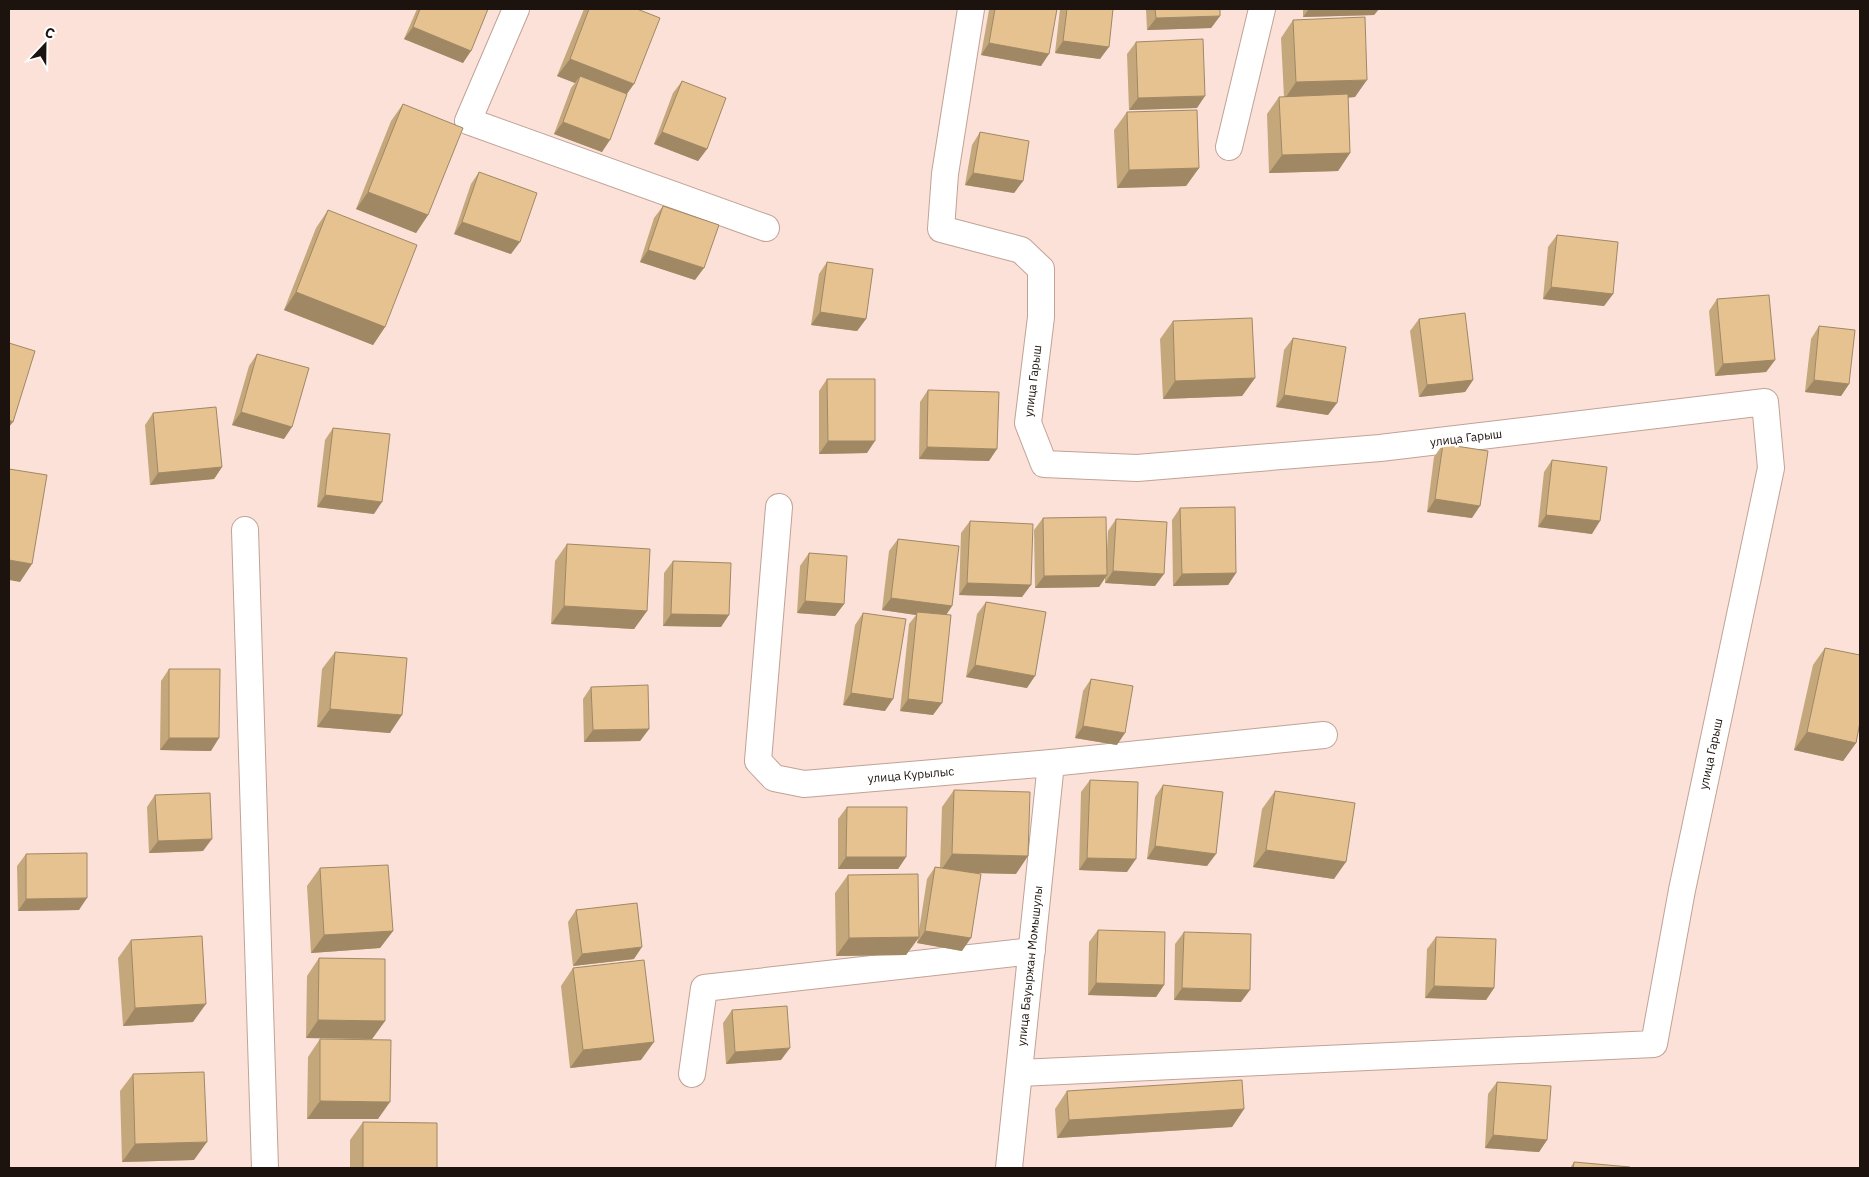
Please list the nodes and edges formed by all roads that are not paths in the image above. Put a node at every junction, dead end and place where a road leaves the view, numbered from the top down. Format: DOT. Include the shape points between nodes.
graph roads {
  1 [pos="516,9"];
  2 [pos="971,9"];
  3 [pos="1262,9"];
  4 [pos="1229,147"];
  5 [pos="766,228"];
  6 [pos="779,507"];
  7 [pos="245,530"];
  8 [pos="1324,735"];
  9 [pos="1051,763"];
  10 [pos="1032,951"];
  11 [pos="1019,1073"];
  12 [pos="692,1074"];
  13 [pos="265,1168"];
  14 [pos="1009,1168"];
  1 -- 5 [label="street" via="468,121"];
  2 -- 11 [label="street, улица Гарыш" via="945,174 941,229 1021,250 1041,269 1041,317 1028,424 1044,464 1137,468 1380,448 1765,402 1771,468 1682,890 1654,1044"];
  3 -- 4 [label="street"];
  6 -- 9 [label="street, улица Курылыс" via="758,761 774,778 804,784"];
  7 -- 13 [label="street"];
  8 -- 9 [label="street, улица Курылыс"];
  9 -- 10 [label="street, улица Бауыржан Момышулы"];
  10 -- 11 [label="street, улица Бауыржан Момышулы"];
  10 -- 12 [label="street" via="704,988"];
  11 -- 14 [label="street, улица Бауыржан Момышулы"];
}
